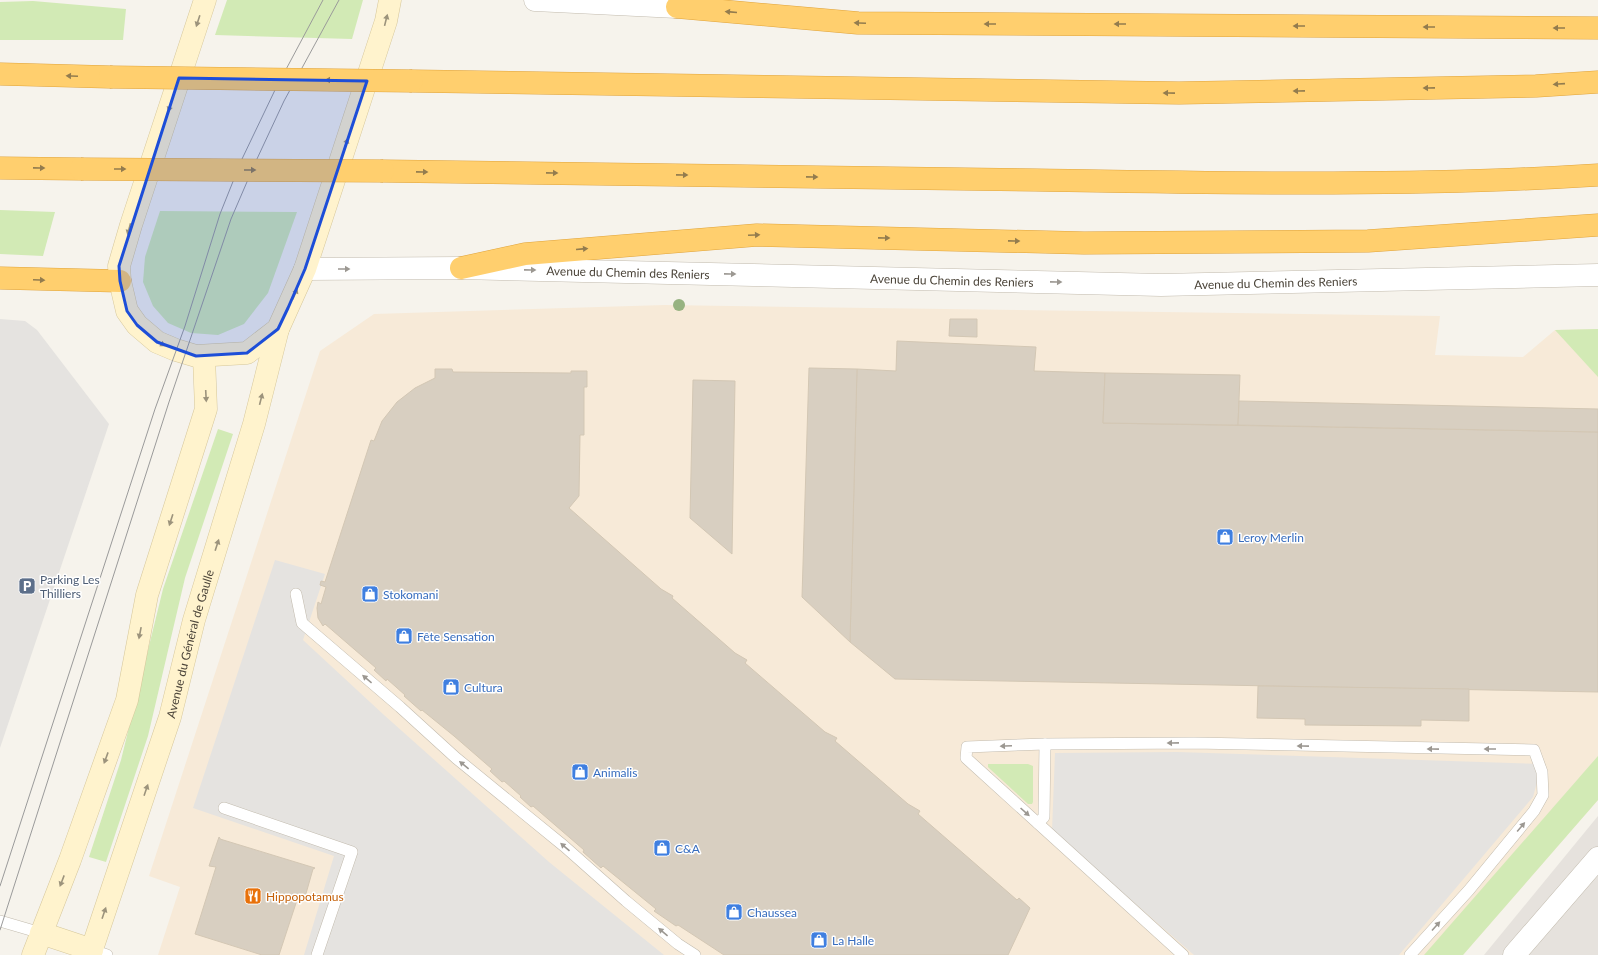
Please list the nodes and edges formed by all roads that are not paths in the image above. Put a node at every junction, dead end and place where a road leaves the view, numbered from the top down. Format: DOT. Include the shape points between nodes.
graph roads {
  1 [pos="204,0"];
  2 [pos="390,0"];
  3 [pos="535,0"];
  4 [pos="685,4"];
  5 [pos="1598,28"];
  6 [pos="0,74"];
  7 [pos="1598,82"];
  8 [pos="0,168"];
  9 [pos="1598,176"];
  10 [pos="1598,225"];
  11 [pos="461,268"];
  12 [pos="305,269"];
  13 [pos="1598,275"];
  14 [pos="0,278"];
  15 [pos="120,281"];
  16 [pos="278,329"];
  17 [pos="204,357"];
  18 [pos="296,594"];
  19 [pos="1045,744"];
  20 [pos="224,808"];
  21 [pos="1038,823"];
  22 [pos="1598,858"];
  23 [pos="0,921"];
  24 [pos="41,933"];
  25 [pos="96,953"];
  26 [pos="33,955"];
  27 [pos="317,955"];
  28 [pos="695,955"];
  29 [pos="1183,955"];
  30 [pos="1410,955"];
  31 [pos="1514,955"];
  1 -- 15 [label="main road, one-way" via="131,225 120,266"];
  12 -- 2 [label="main road, Avenue du Général de Gaulle, one-way" via="386,21"];
  3 -- 4 [label="street"];
  5 -- 4 [label="highway, one-way" via="858,23"];
  7 -- 6 [label="highway, one-way, bridge" via="1536,86 1179,93"];
  8 -- 9 [label="highway, one-way, bridge" via="1345,184"];
  11 -- 10 [label="highway, one-way" via="525,254 757,235 1084,243 1360,241"];
  12 -- 11 [label="street, Avenue du Chemin des Reniers, one-way"];
  11 -- 13 [label="street, Avenue du Chemin des Reniers, one-way" via="1161,285"];
  16 -- 12 [label="main road, Avenue du Général de Gaulle, one-way"];
  14 -- 15 [label="highway, one-way"];
  15 -- 17 [label="main road, one-way" via="128,311 138,325 157,342"];
  16 -- 17 [label="main road" via="247,353"];
  25 -- 16 [label="main road, Avenue du Général de Gaulle, one-way" via="170,717 194,620 254,424"];
  17 -- 24 [label="main road, one-way" via="206,409 147,595 127,700"];
  28 -- 18 [label="lane, one-way" via="678,944 456,758 302,623"];
  19 -- 21 [label="lane" via="1044,817"];
  19 -- 21 [label="lane, one-way" via="967,747 966,758"];
  30 -- 19 [label="lane, one-way" via="1469,890 1534,811 1543,795 1542,772 1534,750 1194,743"];
  20 -- 27 [label="lane" via="352,852"];
  21 -- 29 [label="lane"];
  22 -- 31 [label="street"];
  23 -- 24 [label="lane"];
  24 -- 25 [label="main road"];
  24 -- 26 [label="main road"];
}
